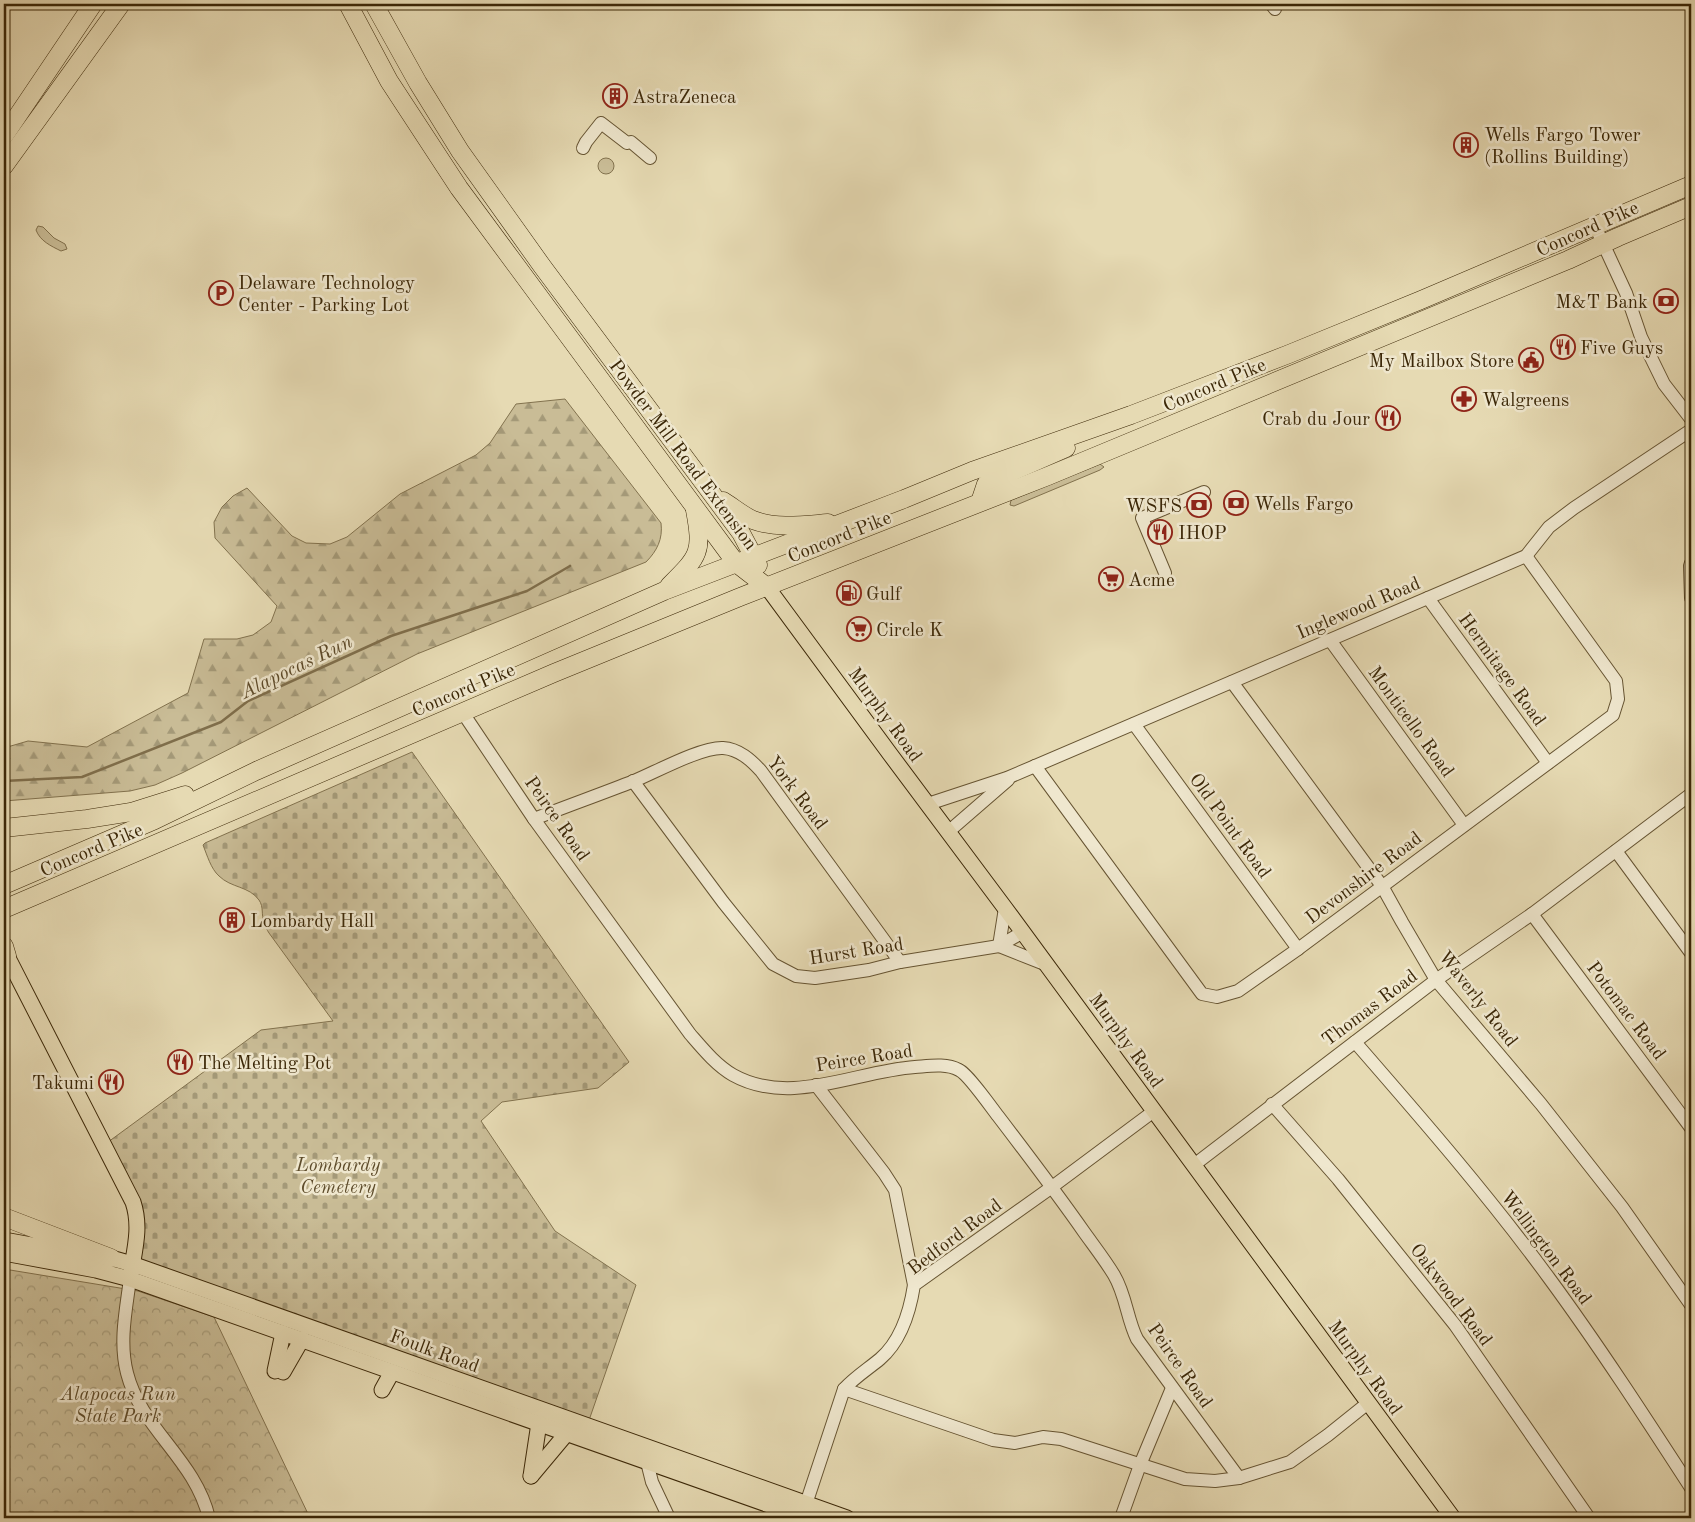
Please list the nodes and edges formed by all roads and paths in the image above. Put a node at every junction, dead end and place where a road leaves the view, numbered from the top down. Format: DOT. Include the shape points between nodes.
graph roads {
  1 [pos="93,4"];
  2 [pos="121,4"];
  3 [pos="348,4"];
  4 [pos="374,4"];
  5 [pos="4,136"];
  6 [pos="583,148"];
  7 [pos="650,158"];
  8 [pos="4,166"];
  9 [pos="1691,185"];
  10 [pos="1691,206"];
  11 [pos="1595,226"];
  12 [pos="1604,243"];
  13 [pos="1132,415"];
  14 [pos="1691,418"];
  15 [pos="1691,430"];
  16 [pos="1204,492"];
  17 [pos="712,493"];
  18 [pos="980,502"];
  19 [pos="694,505"];
  20 [pos="846,522"];
  21 [pos="754,556"];
  22 [pos="1526,556"];
  23 [pos="736,563"];
  24 [pos="1691,563"];
  25 [pos="1165,573"];
  26 [pos="767,586"];
  27 [pos="664,591"];
  28 [pos="1428,598"];
  29 [pos="1691,598"];
  30 [pos="1330,640"];
  31 [pos="1232,682"];
  32 [pos="463,713"];
  33 [pos="1134,724"];
  34 [pos="1548,763"];
  35 [pos="1035,766"];
  36 [pos="256,771"];
  37 [pos="1013,776"];
  38 [pos="633,781"];
  39 [pos="1691,794"];
  40 [pos="928,804"];
  41 [pos="534,818"];
  42 [pos="1464,825"];
  43 [pos="4,828"];
  44 [pos="948,832"];
  45 [pos="1616,851"];
  46 [pos="4,885"];
  47 [pos="1382,886"];
  48 [pos="1006,908"];
  49 [pos="6,911"];
  50 [pos="1532,914"];
  51 [pos="1023,932"];
  52 [pos="999,946"];
  53 [pos="1298,949"];
  54 [pos="5,952"];
  55 [pos="1691,953"];
  56 [pos="900,962"];
  57 [pos="1047,965"];
  58 [pos="1436,980"];
  59 [pos="1355,1042"];
  60 [pos="816,1085"];
  61 [pos="1272,1104"];
  62 [pos="1154,1111"];
  63 [pos="1691,1128"];
  64 [pos="1194,1165"];
  65 [pos="1052,1187"];
  66 [pos="4,1217"];
  67 [pos="4,1240"];
  68 [pos="4,1253"];
  69 [pos="111,1258"];
  70 [pos="131,1271"];
  71 [pos="914,1285"];
  72 [pos="1691,1305"];
  73 [pos="283,1333"];
  74 [pos="302,1340"];
  75 [pos="392,1372"];
  76 [pos="1172,1388"];
  77 [pos="844,1389"];
  78 [pos="382,1390"];
  79 [pos="469,1391"];
  80 [pos="1368,1403"];
  81 [pos="538,1423"];
  82 [pos="567,1433"];
  83 [pos="647,1462"];
  84 [pos="1140,1465"];
  85 [pos="1239,1478"];
  86 [pos="1691,1488"];
  87 [pos="807,1513"];
  88 [pos="209,1518"];
  89 [pos="670,1518"];
  90 [pos="847,1518"];
  91 [pos="1121,1518"];
  92 [pos="1453,1518"];
  93 [pos="1589,1518"];
  1 -- 5 [label="highway"];
  2 -- 8 [label="highway"];
  3 -- 19 [label="highway, Powder Mill Road Extension" via="389,80 459,188"];
  4 -- 17 [label="highway, Powder Mill Road Extension" via="460,151"];
  6 -- 7 [label="street" via="601,123"];
  9 -- 11 [label="highway, Concord Pike"];
  10 -- 12 [label="highway, Concord Pike"];
  11 -- 12 [label="street"];
  11 -- 13 [label="highway, Concord Pike" via="1297,351"];
  12 -- 14 [label="street" via="1664,384"];
  12 -- 18 [label="highway, Concord Pike"];
  13 -- 18 [label="highway" via="991,481 986,484"];
  13 -- 20 [label="highway, Concord Pike" via="972,471"];
  15 -- 22 [label="street, Inglewood Road" via="1549,527"];
  16 -- 25 [label="street" via="1142,518"];
  17 -- 20 [label="highway" via="742,514 778,526"];
  17 -- 21 [label="highway, Powder Mill Road Extension"];
  18 -- 26 [label="highway, Concord Pike"];
  19 -- 23 [label="highway, Powder Mill Road Extension"];
  19 -- 27 [label="highway" via="698,550 691,564"];
  20 -- 21 [label="highway, Concord Pike"];
  21 -- 23 [label="highway, Concord Pike"];
  21 -- 26 [label="highway, Powder Mill Road Extension"];
  22 -- 28 [label="street, Inglewood Road"];
  22 -- 34 [label="street, Devonshire Road" via="1616,681 1618,699 1613,715"];
  23 -- 26 [label="highway, Powder Mill Road Extension"];
  23 -- 27 [label="highway, Concord Pike"];
  24 -- 29 [label="street"];
  26 -- 32 [label="highway, Concord Pike"];
  26 -- 40 [label="main road, Murphy Road"];
  27 -- 36 [label="highway, Concord Pike"];
  28 -- 30 [label="street, Inglewood Road"];
  28 -- 34 [label="street, Hermitage Road"];
  30 -- 31 [label="street, Inglewood Road"];
  30 -- 42 [label="street, Monticello Road"];
  31 -- 33 [label="street, Inglewood Road"];
  31 -- 47 [label="street, Waverly Road"];
  32 -- 41 [label="street, Peirce Road"];
  32 -- 49 [label="highway, Concord Pike"];
  33 -- 35 [label="street, Inglewood Road"];
  33 -- 53 [label="street, Old Point Road"];
  34 -- 42 [label="street, Devonshire Road"];
  35 -- 37 [label="street, Inglewood Road"];
  35 -- 53 [label="street, Devonshire Road" via="1202,994 1217,997 1238,991"];
  36 -- 43 [label="highway" via="131,812"];
  36 -- 46 [label="highway, Concord Pike" via="155,820"];
  37 -- 40 [label="street, Inglewood Road"];
  37 -- 44 [label="street, Inglewood Road"];
  38 -- 41 [label="street, York Road"];
  38 -- 56 [label="street, Hurst Road" via="773,964 796,976 815,978"];
  38 -- 56 [label="street, York Road" via="711,748 726,748 746,756 761,771"];
  39 -- 45 [label="street, Thomas Road"];
  40 -- 44 [label="main road, Murphy Road"];
  41 -- 60 [label="street, Peirce Road" via="710,1058 733,1075 758,1086"];
  42 -- 47 [label="street, Devonshire Road"];
  44 -- 48 [label="main road, Murphy Road"];
  45 -- 50 [label="street, Thomas Road"];
  45 -- 55 [label="street"];
  47 -- 53 [label="street, Devonshire Road"];
  47 -- 58 [label="street, Waverly Road"];
  48 -- 51 [label="main road, Murphy Road"];
  48 -- 52 [label="street"];
  50 -- 58 [label="street, Thomas Road"];
  50 -- 63 [label="street, Potomac Road"];
  51 -- 52 [label="street, Hurst Road"];
  51 -- 57 [label="main road, Murphy Road"];
  52 -- 56 [label="street, Hurst Road"];
  52 -- 57 [label="street"];
  54 -- 70 [label="main road" via="133,1202 138,1219"];
  57 -- 62 [label="main road, Murphy Road"];
  58 -- 59 [label="street, Thomas Road"];
  58 -- 72 [label="street, Waverly Road" via="1605,1185"];
  59 -- 61 [label="street, Thomas Road"];
  59 -- 86 [label="street, Wellington Road" via="1456,1159 1548,1277 1607,1359"];
  60 -- 65 [label="street, Peirce Road" via="908,1068 942,1065 960,1070"];
  60 -- 71 [label="street" via="895,1190"];
  61 -- 64 [label="street, Thomas Road"];
  61 -- 93 [label="street, Oakwood Road" via="1338,1179 1455,1325"];
  62 -- 64 [label="main road, Murphy Road"];
  62 -- 65 [label="street, Bedford Road"];
  64 -- 80 [label="main road, Murphy Road"];
  65 -- 71 [label="street, Bedford Road"];
  65 -- 76 [label="street, Peirce Road" via="1115,1276 1135,1334"];
  66 -- 69 [label="highway"];
  67 -- 69 [label="main road, Foulk Road"];
  68 -- 70 [label="main road, Foulk Road" via="96,1270"];
  69 -- 70 [label="main road, Foulk Road"];
  70 -- 73 [label="main road, Foulk Road"];
  70 -- 79 [label="main road, Foulk Road"];
  70 -- 88 [label="street" via="123,1340 130,1382 143,1410 195,1482"];
  71 -- 77 [label="street, Bedford Road" via="899,1336 882,1358"];
  73 -- 74 [label="main road, Foulk Road"];
  73 -- 74 [label="main road" via="279,1372"];
  74 -- 75 [label="main road, Foulk Road"];
  75 -- 78 [label="main road"];
  75 -- 79 [label="main road, Foulk Road"];
  76 -- 84 [label="street"];
  76 -- 85 [label="street, Peirce Road"];
  77 -- 84 [label="street" via="993,1440 1015,1443 1043,1437 1061,1439"];
  77 -- 87 [label="street, Bedford Road"];
  79 -- 81 [label="main road, Foulk Road"];
  79 -- 87 [label="main road, Foulk Road"];
  80 -- 85 [label="street" via="1290,1462"];
  80 -- 92 [label="main road, Murphy Road"];
  81 -- 82 [label="main road, Foulk Road"];
  81 -- 82 [label="main road" via="531,1476"];
  82 -- 83 [label="main road, Foulk Road"];
  83 -- 87 [label="main road, Foulk Road"];
  83 -- 89 [label="street" via="652,1482"];
  84 -- 85 [label="street" via="1185,1479 1215,1481"];
  84 -- 91 [label="street"];
  87 -- 90 [label="main road, Foulk Road"];
}
